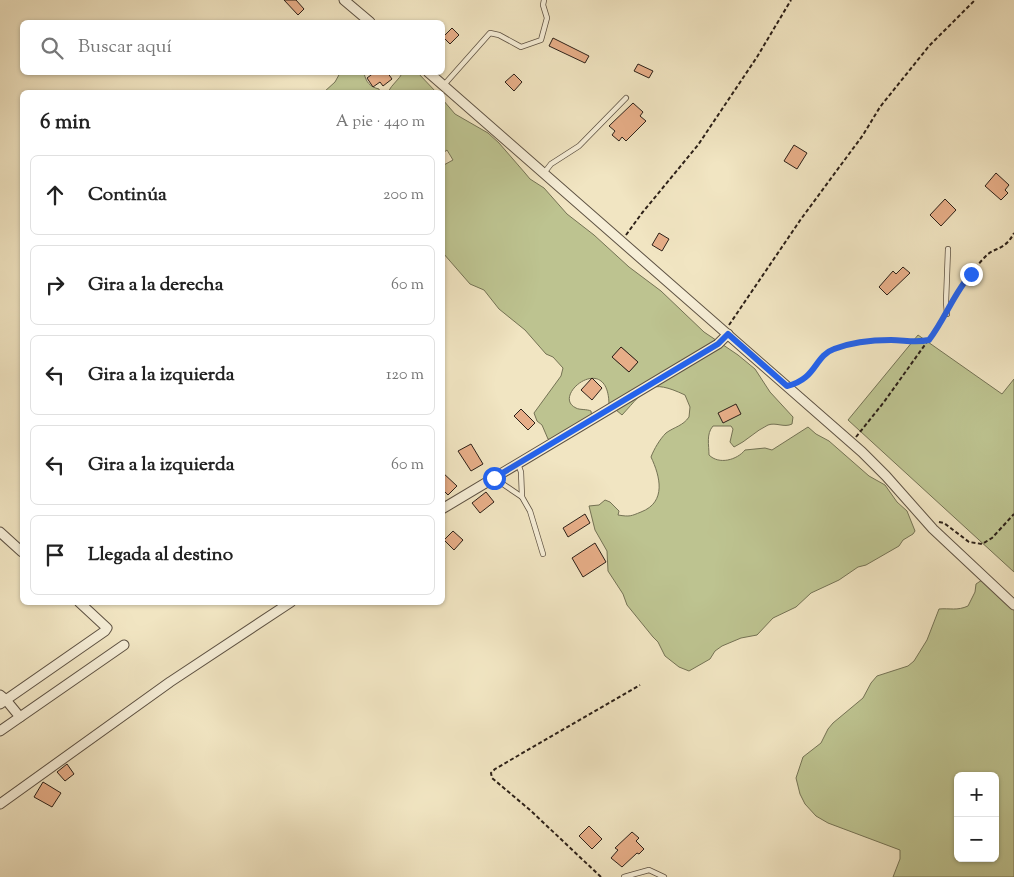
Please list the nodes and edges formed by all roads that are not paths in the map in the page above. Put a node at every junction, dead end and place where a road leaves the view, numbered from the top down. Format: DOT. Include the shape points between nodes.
graph roads {
  1 [pos="344,0"];
  2 [pos="544,0"];
  3 [pos="368,20"];
  4 [pos="431,75"];
  5 [pos="443,86"];
  6 [pos="626,98"];
  7 [pos="544,173"];
  8 [pos="948,249"];
  9 [pos="946,314"];
  10 [pos="727,333"];
  11 [pos="518,464"];
  12 [pos="494,478"];
  13 [pos="522,497"];
  14 [pos="445,507"];
  15 [pos="0,532"];
  16 [pos="20,550"];
  17 [pos="543,554"];
  18 [pos="82,605"];
  19 [pos="286,605"];
  20 [pos="1014,605"];
  21 [pos="124,645"];
  22 [pos="2,700"];
  23 [pos="20,717"];
  24 [pos="0,732"];
  25 [pos="0,804"];
  26 [pos="624,877"];
  27 [pos="664,877"];
  1 -- 3 [label="street"];
  2 -- 5 [label="lane" via="547,18 541,40 521,47 490,33"];
  4 -- 5 [label="street"];
  5 -- 7 [label="street"];
  6 -- 7 [label="lane" via="579,146"];
  7 -- 10 [label="street"];
  8 -- 9 [label="lane"];
  10 -- 11 [label="street" via="718,344"];
  10 -- 20 [label="street" via="850,441 927,522"];
  11 -- 12 [label="street"];
  11 -- 13 [label="lane"];
  12 -- 13 [label="lane"];
  12 -- 14 [label="street"];
  13 -- 17 [label="lane" via="530,511"];
  15 -- 16 [label="street"];
  18 -- 22 [label="street" via="107,628"];
  19 -- 25 [label="street" via="170,682"];
  21 -- 23 [label="street"];
  22 -- 23 [label="street"];
  23 -- 24 [label="street"];
  26 -- 27 [label="lane" via="649,870"];
}
